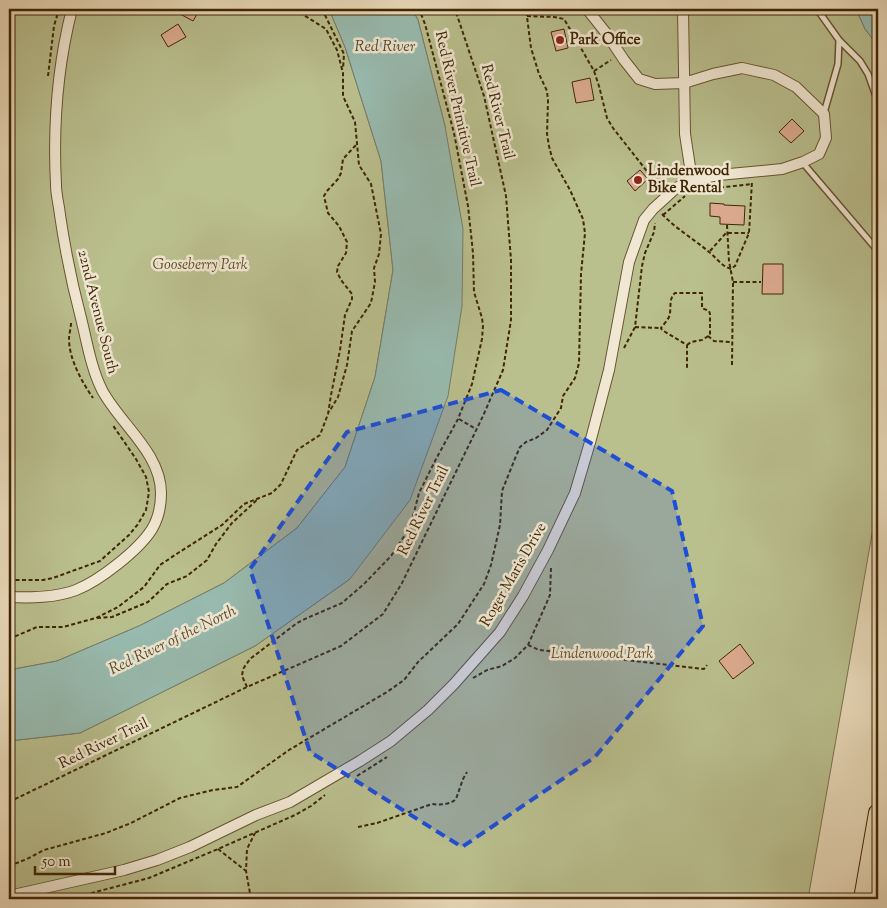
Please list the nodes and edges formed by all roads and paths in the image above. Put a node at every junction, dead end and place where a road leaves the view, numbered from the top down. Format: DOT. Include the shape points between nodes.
graph roads {
  1 [pos="54,9"];
  2 [pos="72,9"];
  3 [pos="294,9"];
  4 [pos="322,9"];
  5 [pos="419,9"];
  6 [pos="455,9"];
  7 [pos="526,9"];
  8 [pos="587,9"];
  9 [pos="684,9"];
  10 [pos="817,9"];
  11 [pos="58,11"];
  12 [pos="527,16"];
  13 [pos="839,40"];
  14 [pos="620,54"];
  15 [pos="594,71"];
  16 [pos="343,73"];
  17 [pos="684,83"];
  18 [pos="878,102"];
  19 [pos="824,114"];
  20 [pos="356,145"];
  21 [pos="803,162"];
  22 [pos="752,173"];
  23 [pos="692,180"];
  24 [pos="752,184"];
  25 [pos="702,188"];
  26 [pos="685,196"];
  27 [pos="655,206"];
  28 [pos="663,216"];
  29 [pos="727,225"];
  30 [pos="728,233"];
  31 [pos="749,233"];
  32 [pos="878,251"];
  33 [pos="709,252"];
  34 [pos="731,269"];
  35 [pos="733,282"];
  36 [pos="761,282"];
  37 [pos="635,327"];
  38 [pos="661,328"];
  39 [pos="708,336"];
  40 [pos="732,342"];
  41 [pos="687,345"];
  42 [pos="624,348"];
  43 [pos="732,366"];
  44 [pos="687,368"];
  45 [pos="328,414"];
  46 [pos="458,419"];
  47 [pos="476,430"];
  48 [pos="260,498"];
  49 [pos="552,565"];
  50 [pos="9,597"];
  51 [pos="96,618"];
  52 [pos="9,639"];
  53 [pos="528,645"];
  54 [pos="707,665"];
  55 [pos="473,678"];
  56 [pos="247,687"];
  57 [pos="391,754"];
  58 [pos="467,772"];
  59 [pos="357,776"];
  60 [pos="326,794"];
  61 [pos="9,802"];
  62 [pos="878,813"];
  63 [pos="358,826"];
  64 [pos="255,833"];
  65 [pos="218,850"];
  66 [pos="9,866"];
  67 [pos="246,871"];
  68 [pos="9,896"];
  69 [pos="60,899"];
  70 [pos="251,899"];
  71 [pos="863,899"];
  1 -- 11 [label="path"];
  2 -- 50 [label="street, 22nd Avenue South" via="60,72 56,124 56,186 62,230 92,363 102,390 147,451 158,472 161,492 159,513 152,530 138,547 104,575 76,590 55,595"];
  3 -- 16 [label="path" via="326,29 337,50"];
  4 -- 16 [label="path" via="344,54"];
  5 -- 46 [label="path, Red River Primitive Trail" via="454,133 468,206 474,292 483,326 472,384"];
  6 -- 47 [label="path, Red River Trail" via="484,96 506,196 511,260 511,320 503,370"];
  7 -- 12 [label="path"];
  8 -- 14 [label="street"];
  9 -- 17 [label="street"];
  10 -- 13 [label="lane"];
  12 -- 15 [label="path" via="564,19"];
  12 -- 66 [label="path" via="532,54 547,91 547,134 552,158 583,218 579,363 575,378 563,396 561,408 547,430 520,447 516,456 502,491 500,525 484,584 458,624 404,680 289,750 237,787 180,798 132,823 44,850"];
  13 -- 18 [label="lane" via="860,61"];
  13 -- 19 [label="lane" via="838,64"];
  14 -- 15 [label="path"];
  14 -- 17 [label="street" via="639,79 655,84"];
  15 -- 27 [label="path" via="607,118 653,179"];
  16 -- 20 [label="path" via="343,96 354,122"];
  17 -- 19 [label="street" via="742,68 774,75 796,87"];
  17 -- 23 [label="street" via="685,134"];
  19 -- 21 [label="street, Roger Maris Drive" via="826,138 819,154"];
  20 -- 45 [label="path" via="359,165 372,184 380,234 379,254 374,268 372,303 352,331 338,397"];
  20 -- 45 [label="path" via="343,159 338,179 324,196 328,213 347,242 338,272 352,294 345,315"];
  21 -- 22 [label="street, Roger Maris Drive"];
  21 -- 32 [label="lane"];
  22 -- 23 [label="street, Roger Maris Drive"];
  22 -- 24 [label="path"];
  23 -- 27 [label="street, Roger Maris Drive" via="676,188"];
  24 -- 25 [label="path"];
  24 -- 31 [label="path"];
  26 -- 28 [label="path"];
  27 -- 28 [label="path"];
  27 -- 37 [label="path" via="654,232 642,266"];
  27 -- 68 [label="street, Roger Maris Drive" via="644,220 628,262 609,370 575,493 523,596 500,632 454,684 391,741 290,802 157,860"];
  28 -- 33 [label="path"];
  29 -- 30 [label="path"];
  30 -- 31 [label="path"];
  30 -- 33 [label="path"];
  30 -- 34 [label="path"];
  31 -- 34 [label="path" via="736,266"];
  33 -- 34 [label="path" via="724,267"];
  34 -- 35 [label="path"];
  35 -- 36 [label="path"];
  35 -- 40 [label="path"];
  37 -- 38 [label="path"];
  37 -- 42 [label="path"];
  38 -- 39 [label="path" via="669,317 673,294 702,293 702,308 710,314"];
  38 -- 41 [label="path"];
  39 -- 40 [label="path" via="717,342"];
  39 -- 41 [label="path"];
  40 -- 43 [label="path"];
  41 -- 44 [label="path"];
  45 -- 48 [label="path" via="320,435 298,450 280,484 272,493"];
  46 -- 47 [label="path"];
  46 -- 56 [label="path, Red River Primitive Trail" via="419,493 411,524 391,556 342,602 297,623 250,659 242,676"];
  47 -- 56 [label="path, Red River Trail" via="402,583 383,614 341,646"];
  48 -- 51 [label="path" via="244,504 222,525 160,565 144,587 118,607"];
  48 -- 51 [label="path" via="232,523 207,560 188,576 167,584 148,602 112,617"];
  49 -- 53 [label="path" via="550,595"];
  51 -- 52 [label="path" via="64,627 38,627"];
  53 -- 54 [label="path" via="539,650 704,669"];
  53 -- 55 [label="path" via="502,666"];
  56 -- 61 [label="path, Red River Trail"];
  57 -- 59 [label="path"];
  58 -- 63 [label="path" via="453,802 432,804 377,823"];
  60 -- 64 [label="path" via="295,815"];
  62 -- 71 [label="highway"];
  64 -- 65 [label="path"];
  64 -- 67 [label="path" via="247,850"];
  65 -- 67 [label="path"];
  65 -- 69 [label="path" via="149,878"];
  67 -- 70 [label="path"];
}
